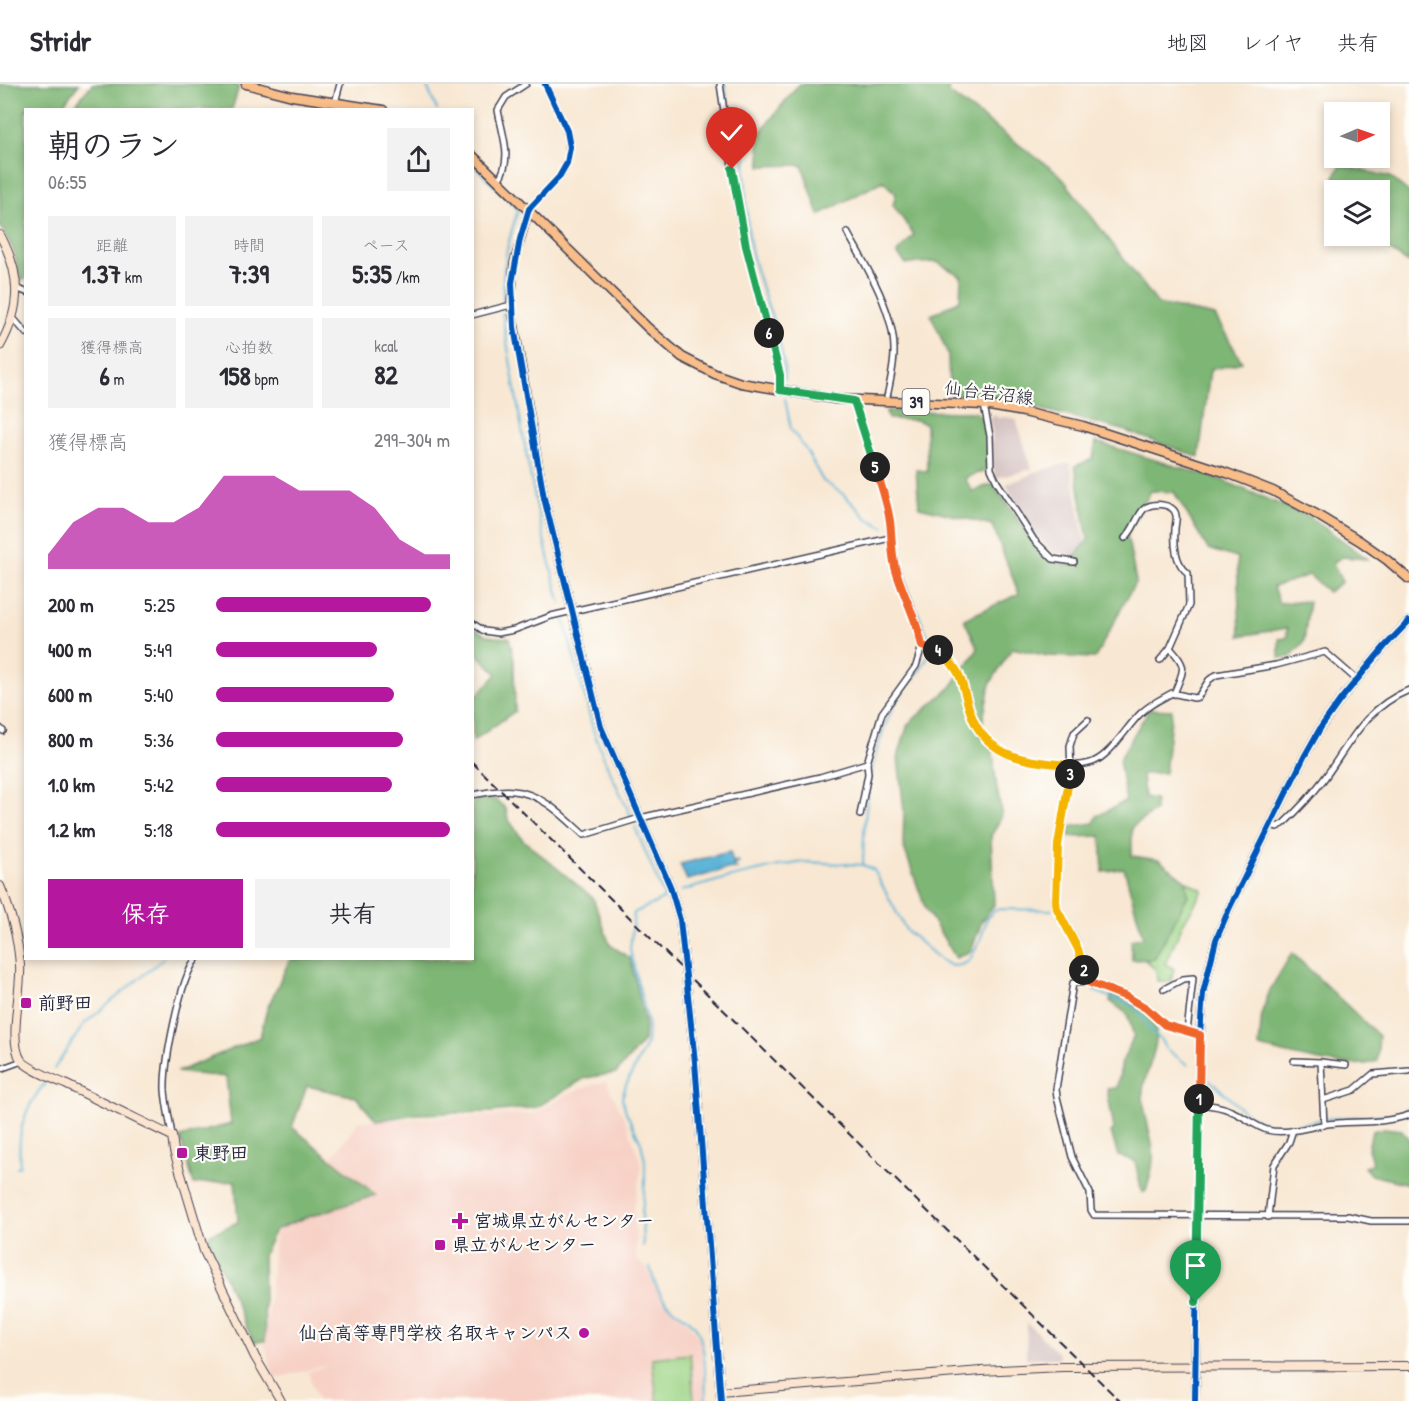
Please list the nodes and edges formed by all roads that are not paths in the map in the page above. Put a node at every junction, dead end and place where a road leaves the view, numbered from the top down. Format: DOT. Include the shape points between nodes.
graph roads {
  1 [pos="246,84"];
  2 [pos="340,84"];
  3 [pos="526,84"];
  4 [pos="545,84"];
  5 [pos="720,84"];
  6 [pos="335,103"];
  7 [pos="369,108"];
  8 [pos="474,156"];
  9 [pos="499,179"];
  10 [pos="529,209"];
  11 [pos="847,232"];
  12 [pos="0,235"];
  13 [pos="16,288"];
  14 [pos="24,291"];
  15 [pos="512,305"];
  16 [pos="474,314"];
  17 [pos="13,318"];
  18 [pos="24,331"];
  19 [pos="0,346"];
  20 [pos="780,390"];
  21 [pos="854,401"];
  22 [pos="886,402"];
  23 [pos="984,405"];
  24 [pos="890,538"];
  25 [pos="1125,538"];
  26 [pos="1074,562"];
  27 [pos="1409,579"];
  28 [pos="571,611"];
  29 [pos="1409,621"];
  30 [pos="474,624"];
  31 [pos="928,647"];
  32 [pos="1170,648"];
  33 [pos="1160,660"];
  34 [pos="1357,680"];
  35 [pos="1409,690"];
  36 [pos="1174,693"];
  37 [pos="1088,720"];
  38 [pos="867,764"];
  39 [pos="1071,765"];
  40 [pos="474,795"];
  41 [pos="861,815"];
  42 [pos="640,818"];
  43 [pos="1270,825"];
  44 [pos="0,886"];
  45 [pos="195,960"];
  46 [pos="1193,978"];
  47 [pos="1206,979"];
  48 [pos="1088,982"];
  49 [pos="1164,989"];
  50 [pos="1187,1032"];
  51 [pos="1200,1035"];
  52 [pos="22,1060"];
  53 [pos="1294,1061"];
  54 [pos="1321,1062"];
  55 [pos="1346,1065"];
  56 [pos="0,1069"];
  57 [pos="1409,1071"];
  58 [pos="1323,1101"];
  59 [pos="1199,1104"];
  60 [pos="1409,1114"];
  61 [pos="1324,1125"];
  62 [pos="1293,1130"];
  63 [pos="172,1136"];
  64 [pos="1198,1216"];
  65 [pos="1268,1217"];
  66 [pos="1409,1221"];
  67 [pos="1196,1366"];
  68 [pos="1409,1366"];
  69 [pos="720,1392"];
  70 [pos="281,1401"];
  71 [pos="721,1401"];
  72 [pos="1196,1401"];
  1 -- 6 [label="main road"];
  2 -- 6 [label="street"];
  3 -- 9 [label="street" via="506,97 498,110 507,156"];
  4 -- 10 [label="street" via="567,131 570,147 559,177"];
  5 -- 20 [label="street" via="740,220 780,375"];
  6 -- 7 [label="main road"];
  8 -- 9 [label="main road, 仙台岩沼線 / 39"];
  9 -- 10 [label="main road, 仙台岩沼線 / 39"];
  10 -- 15 [label="street" via="514,263"];
  10 -- 20 [label="main road, 仙台岩沼線 / 39" via="682,357 741,383"];
  11 -- 22 [label="street" via="870,273 892,333 894,353"];
  12 -- 13 [label="street" via="13,266"];
  13 -- 14 [label="street"];
  13 -- 17 [label="street"];
  15 -- 16 [label="street"];
  15 -- 28 [label="street" via="538,470"];
  17 -- 18 [label="street"];
  17 -- 19 [label="street"];
  20 -- 21 [label="main road, 仙台岩沼線 / 39"];
  21 -- 22 [label="main road, 仙台岩沼線 / 39"];
  21 -- 24 [label="street" via="882,488"];
  22 -- 23 [label="main road, 仙台岩沼線 / 39"];
  23 -- 26 [label="street" via="993,475 1034,540 1053,559"];
  23 -- 27 [label="main road, 仙台岩沼線 / 39" via="1083,426 1250,481 1332,524"];
  24 -- 28 [label="street"];
  24 -- 31 [label="street" via="900,582"];
  25 -- 32 [label="street" via="1143,509 1164,506 1174,510 1177,557 1188,573 1189,605"];
  28 -- 30 [label="street" via="505,633 491,633"];
  28 -- 42 [label="street" via="606,742"];
  29 -- 34 [label="street"];
  31 -- 38 [label="street" via="882,713"];
  31 -- 39 [label="street" via="939,651 957,669 971,714 986,740 1012,756"];
  32 -- 33 [label="street"];
  32 -- 36 [label="street" via="1184,669"];
  34 -- 36 [label="street" via="1325,652 1286,664 1216,675 1197,698"];
  34 -- 43 [label="street" via="1321,727"];
  35 -- 43 [label="street" via="1377,708 1352,736 1315,791 1283,824"];
  36 -- 39 [label="street" via="1143,711 1094,762"];
  37 -- 39 [label="street" via="1074,733"];
  38 -- 41 [label="street"];
  38 -- 42 [label="street"];
  39 -- 48 [label="street" via="1058,845 1056,901"];
  40 -- 42 [label="street" via="513,790 533,795 584,835"];
  42 -- 69 [label="street" via="670,886 680,920"];
  43 -- 47 [label="street" via="1216,940"];
  44 -- 52 [label="street" via="17,939 20,994 15,1032"];
  45 -- 63 [label="street" via="181,992 165,1089"];
  46 -- 47 [label="street"];
  46 -- 49 [label="street"];
  46 -- 50 [label="street"];
  47 -- 51 [label="street"];
  48 -- 50 [label="street" via="1127,997 1165,1025"];
  48 -- 64 [label="street" via="1073,983 1056,1089 1060,1117 1072,1157 1090,1193 1092,1212 1096,1216"];
  50 -- 51 [label="street"];
  51 -- 59 [label="street"];
  52 -- 56 [label="street"];
  52 -- 63 [label="street"];
  53 -- 54 [label="street"];
  54 -- 55 [label="street"];
  54 -- 58 [label="street"];
  57 -- 58 [label="street" via="1373,1074 1354,1090"];
  58 -- 61 [label="street"];
  59 -- 62 [label="street" via="1230,1110 1269,1131"];
  59 -- 64 [label="street"];
  60 -- 61 [label="street" via="1395,1119"];
  61 -- 62 [label="street"];
  62 -- 65 [label="street" via="1274,1165"];
  63 -- 70 [label="street" via="204,1251"];
  64 -- 65 [label="street"];
  64 -- 67 [label="street"];
  65 -- 66 [label="street" via="1348,1216 1371,1221"];
  67 -- 68 [label="street"];
  67 -- 69 [label="street" via="981,1371"];
  67 -- 72 [label="street"];
  69 -- 71 [label="street"];
}
